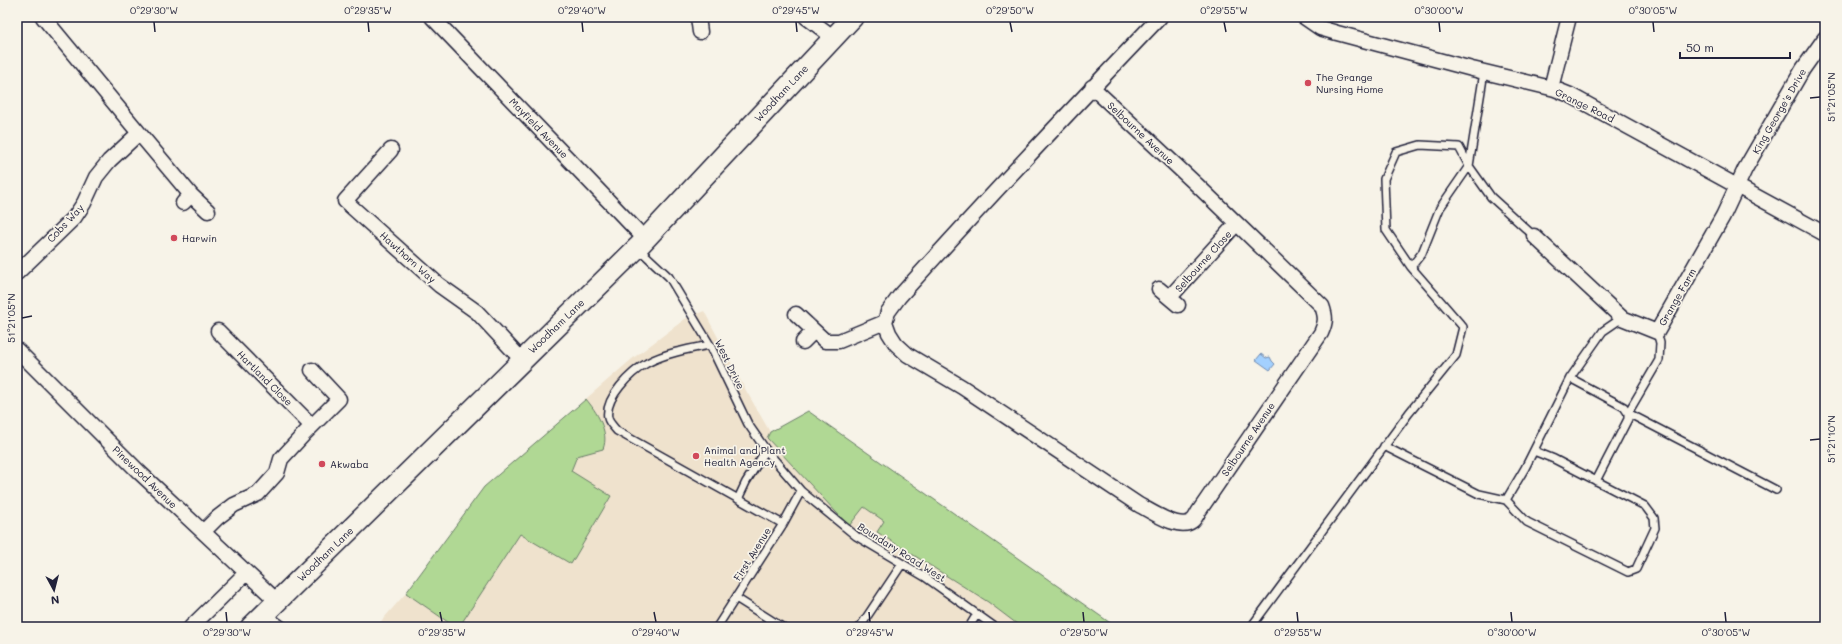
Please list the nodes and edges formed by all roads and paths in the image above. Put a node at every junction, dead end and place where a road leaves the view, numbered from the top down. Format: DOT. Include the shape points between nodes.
graph roads {
  1 [pos="43,17"];
  2 [pos="432,17"];
  3 [pos="698,17"];
  4 [pos="806,17"];
  5 [pos="853,17"];
  6 [pos="1160,17"];
  7 [pos="1304,17"];
  8 [pos="1569,17"];
  9 [pos="700,32"];
  10 [pos="833,37"];
  11 [pos="1825,38"];
  12 [pos="1484,72"];
  13 [pos="1092,88"];
  14 [pos="1551,88"];
  15 [pos="139,133"];
  16 [pos="392,150"];
  17 [pos="1469,166"];
  18 [pos="1738,188"];
  19 [pos="208,211"];
  20 [pos="1236,224"];
  21 [pos="1825,234"];
  22 [pos="1534,236"];
  23 [pos="641,243"];
  24 [pos="1411,267"];
  25 [pos="17,273"];
  26 [pos="1169,297"];
  27 [pos="796,314"];
  28 [pos="1622,318"];
  29 [pos="885,322"];
  30 [pos="218,331"];
  31 [pos="814,331"];
  32 [pos="1657,332"];
  33 [pos="803,342"];
  34 [pos="710,344"];
  35 [pos="17,350"];
  36 [pos="522,360"];
  37 [pos="312,370"];
  38 [pos="1570,378"];
  39 [pos="1628,413"];
  40 [pos="312,426"];
  41 [pos="1384,446"];
  42 [pos="766,450"];
  43 [pos="1534,451"];
  44 [pos="1596,481"];
  45 [pos="1776,490"];
  46 [pos="801,491"];
  47 [pos="738,499"];
  48 [pos="1506,500"];
  49 [pos="783,524"];
  50 [pos="203,532"];
  51 [pos="902,564"];
  52 [pos="246,572"];
  53 [pos="736,598"];
  54 [pos="271,607"];
  55 [pos="977,614"];
  56 [pos="191,627"];
  57 [pos="251,627"];
  58 [pos="285,627"];
  59 [pos="717,627"];
  60 [pos="782,627"];
  61 [pos="860,627"];
  62 [pos="969,627"];
  63 [pos="995,627"];
  64 [pos="1251,627"];
  1 -- 15 [label="street"];
  2 -- 23 [label="street, Mayfield Avenue"];
  3 -- 9 [label="street"];
  4 -- 10 [label="street"];
  5 -- 10 [label="main road, Woodham Lane"];
  6 -- 13 [label="street"];
  7 -- 12 [label="street, Grange Road" via="1320,28"];
  8 -- 14 [label="street"];
  10 -- 23 [label="main road, Woodham Lane"];
  11 -- 18 [label="street, King George's Drive" via="1803,69 1745,169"];
  12 -- 14 [label="street, Grange Road"];
  12 -- 17 [label="lane"];
  13 -- 20 [label="street, Selbourne Avenue"];
  13 -- 29 [label="street" via="899,297 888,312"];
  14 -- 18 [label="street, Grange Road" via="1589,104"];
  15 -- 19 [label="street" via="187,199"];
  15 -- 25 [label="street, Cobs Way" via="96,177 74,218"];
  16 -- 36 [label="street, Hawthorn Way" via="345,201 439,285 477,312"];
  17 -- 22 [label="lane" via="1491,197"];
  17 -- 24 [label="lane" via="1440,208 1422,253"];
  17 -- 24 [label="lane" via="1459,147 1420,145 1396,152 1384,179 1386,230"];
  18 -- 21 [label="street, Grange Road"];
  18 -- 32 [label="street, Grange Farm"];
  20 -- 26 [label="street, Selbourne Close"];
  20 -- 29 [label="street, Selbourne Avenue" via="1322,306 1326,322 1192,522 1184,524 1167,520 1139,505 962,387 908,355 888,333"];
  22 -- 28 [label="street, Grange Farm"];
  23 -- 34 [label="lane, West Drive" via="669,277"];
  23 -- 36 [label="main road, Woodham Lane"];
  24 -- 41 [label="lane" via="1463,327 1456,355"];
  27 -- 31 [label="street"];
  28 -- 32 [label="street, Grange Farm"];
  28 -- 38 [label="lane" via="1603,331"];
  29 -- 31 [label="street" via="839,341 824,341"];
  30 -- 40 [label="street, Hartland Close"];
  31 -- 33 [label="street"];
  32 -- 39 [label="lane" via="1660,343 1659,360"];
  34 -- 42 [label="lane, West Drive" via="748,424"];
  34 -- 47 [label="lane" via="681,350 647,363 626,380 613,396 608,407 608,420 617,431"];
  35 -- 50 [label="street, Pinewood Avenue"];
  36 -- 54 [label="main road, Woodham Lane"];
  37 -- 40 [label="street" via="339,399"];
  38 -- 39 [label="lane" via="1624,407"];
  38 -- 43 [label="lane"];
  39 -- 44 [label="lane" via="1628,419"];
  39 -- 45 [label="lane"];
  40 -- 50 [label="street" via="281,459 277,474 258,494 234,505 216,518"];
  41 -- 48 [label="lane" via="1479,494"];
  41 -- 64 [label="lane"];
  42 -- 46 [label="lane, West Drive"];
  42 -- 47 [label="lane"];
  43 -- 44 [label="lane"];
  43 -- 48 [label="lane"];
  44 -- 48 [label="lane" via="1645,506 1654,518 1655,528 1636,569 1628,572 1527,522"];
  46 -- 49 [label="lane, First Avenue"];
  46 -- 51 [label="lane, Boundary Road West" via="856,536"];
  47 -- 49 [label="lane"];
  49 -- 53 [label="lane, First Avenue"];
  50 -- 52 [label="street, Pinewood Avenue"];
  51 -- 55 [label="lane, Boundary Road West"];
  51 -- 61 [label="lane"];
  52 -- 54 [label="street, Pinewood Avenue"];
  52 -- 56 [label="street"];
  53 -- 59 [label="lane, First Avenue"];
  53 -- 60 [label="lane"];
  54 -- 57 [label="main road, Woodham Lane"];
  54 -- 58 [label="lane"];
  55 -- 62 [label="lane"];
  55 -- 63 [label="lane, Boundary Road West"];
}
